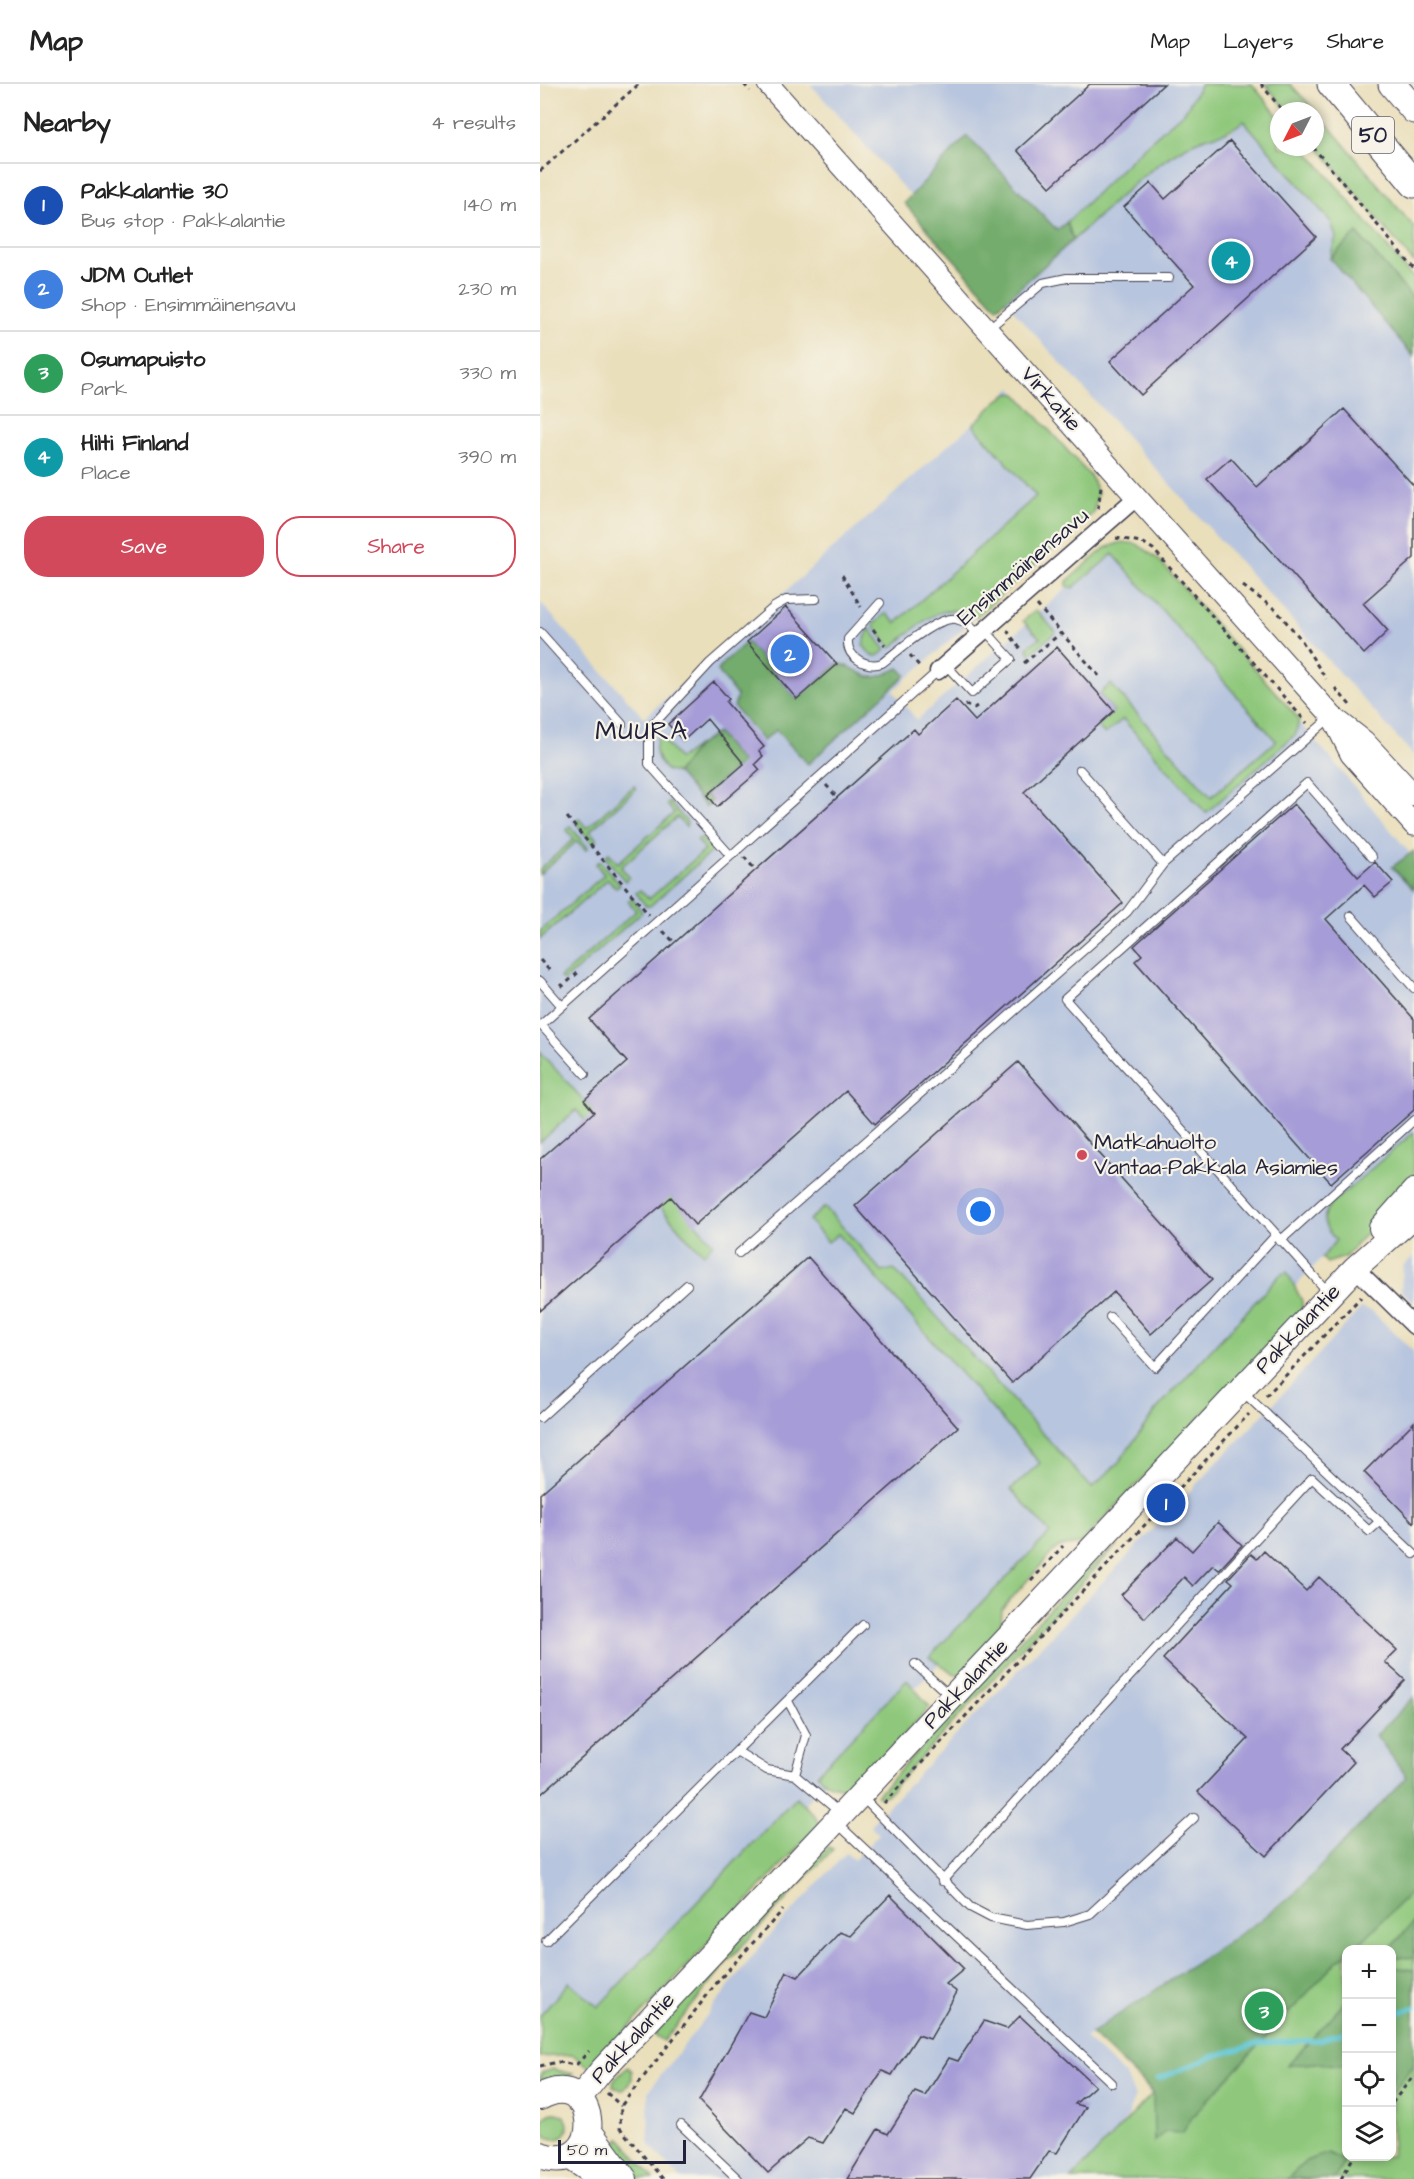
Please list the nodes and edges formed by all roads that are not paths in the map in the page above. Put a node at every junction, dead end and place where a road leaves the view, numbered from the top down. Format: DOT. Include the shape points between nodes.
graph roads {
  1 [pos="768,84"];
  2 [pos="1392,84"];
  3 [pos="1331,85"];
  4 [pos="1414,110"];
  5 [pos="1414,184"];
  6 [pos="1169,278"];
  7 [pos="988,329"];
  8 [pos="1137,496"];
  9 [pos="816,599"];
  10 [pos="880,603"];
  11 [pos="540,632"];
  12 [pos="982,633"];
  13 [pos="935,668"];
  14 [pos="1332,716"];
  15 [pos="622,724"];
  16 [pos="1080,770"];
  17 [pos="1414,795"];
  18 [pos="1414,825"];
  19 [pos="730,855"];
  20 [pos="1372,857"];
  21 [pos="1163,864"];
  22 [pos="1351,916"];
  23 [pos="540,981"];
  24 [pos="1414,988"];
  25 [pos="561,1005"];
  26 [pos="585,1074"];
  27 [pos="1414,1120"];
  28 [pos="1414,1191"];
  29 [pos="1414,1216"];
  30 [pos="1278,1238"];
  31 [pos="738,1253"];
  32 [pos="1364,1276"];
  33 [pos="687,1285"];
  34 [pos="1330,1295"];
  35 [pos="1110,1317"];
  36 [pos="1414,1326"];
  37 [pos="1249,1398"];
  38 [pos="540,1418"];
  39 [pos="1380,1521"];
  40 [pos="1414,1554"];
  41 [pos="862,1625"];
  42 [pos="915,1664"];
  43 [pos="952,1698"];
  44 [pos="788,1701"];
  45 [pos="738,1752"];
  46 [pos="795,1775"];
  47 [pos="868,1802"];
  48 [pos="839,1818"];
  49 [pos="1194,1818"];
  50 [pos="942,1881"];
  51 [pos="546,1941"];
  52 [pos="1112,2083"];
  53 [pos="542,2094"];
  54 [pos="578,2100"];
  55 [pos="681,2125"];
  56 [pos="590,2133"];
  57 [pos="540,2155"];
  58 [pos="571,2157"];
  59 [pos="604,2179"];
  60 [pos="624,2179"];
  61 [pos="738,2179"];
  1 -- 7 [label="street, Virkatie"];
  2 -- 4 [label="highway, 50"];
  3 -- 5 [label="highway, 50"];
  6 -- 7 [label="lane" via="1067,278 1043,283"];
  7 -- 8 [label="street, Virkatie"];
  8 -- 12 [label="street, Ensimmäinensavu"];
  8 -- 14 [label="street, Virkatie"];
  9 -- 19 [label="lane" via="786,600 774,607 710,663 649,729 649,764"];
  10 -- 12 [label="lane" via="848,639 860,662 874,666 882,663 940,621 966,622"];
  11 -- 15 [label="lane"];
  12 -- 13 [label="street, Ensimmäinensavu"];
  12 -- 13 [label="lane" via="1011,659 972,693"];
  13 -- 19 [label="lane"];
  14 -- 17 [label="street, Virkatie" via="1364,741"];
  14 -- 18 [label="street, Virkatie" via="1351,754"];
  14 -- 21 [label="lane"];
  16 -- 21 [label="lane"];
  19 -- 25 [label="lane"];
  20 -- 30 [label="lane" via="1307,783 1065,999"];
  21 -- 31 [label="lane" via="1127,912"];
  22 -- 24 [label="lane"];
  23 -- 25 [label="lane"];
  25 -- 26 [label="lane" via="541,1025"];
  27 -- 30 [label="lane"];
  28 -- 32 [label="main road, Pakkalantie" via="1377,1232"];
  29 -- 32 [label="main road, Pakkalantie"];
  30 -- 34 [label="lane"];
  30 -- 35 [label="lane" via="1155,1367"];
  32 -- 34 [label="main road, Pakkalantie"];
  32 -- 36 [label="street"];
  33 -- 38 [label="lane"];
  34 -- 37 [label="main road, Pakkalantie"];
  37 -- 39 [label="lane"];
  37 -- 43 [label="main road, Pakkalantie"];
  39 -- 40 [label="lane"];
  39 -- 50 [label="lane" via="1369,1532 1312,1478"];
  41 -- 44 [label="lane"];
  42 -- 43 [label="lane"];
  43 -- 47 [label="main road, Pakkalantie"];
  44 -- 45 [label="lane"];
  44 -- 46 [label="lane" via="806,1735"];
  45 -- 46 [label="lane" via="767,1770"];
  45 -- 51 [label="lane"];
  46 -- 48 [label="lane"];
  47 -- 48 [label="main road, Pakkalantie"];
  47 -- 50 [label="lane"];
  48 -- 52 [label="lane"];
  48 -- 54 [label="main road, Pakkalantie"];
  49 -- 50 [label="lane" via="1090,1914 1064,1923 1027,1925 992,1918 970,1907"];
  53 -- 54 [label="main road" via="568,2094"];
  54 -- 56 [label="main road" via="587,2110"];
  55 -- 61 [label="lane"];
  56 -- 58 [label="main road"];
  56 -- 60 [label="main road"];
  57 -- 58 [label="main road" via="559,2160"];
  58 -- 59 [label="main road"];
}
